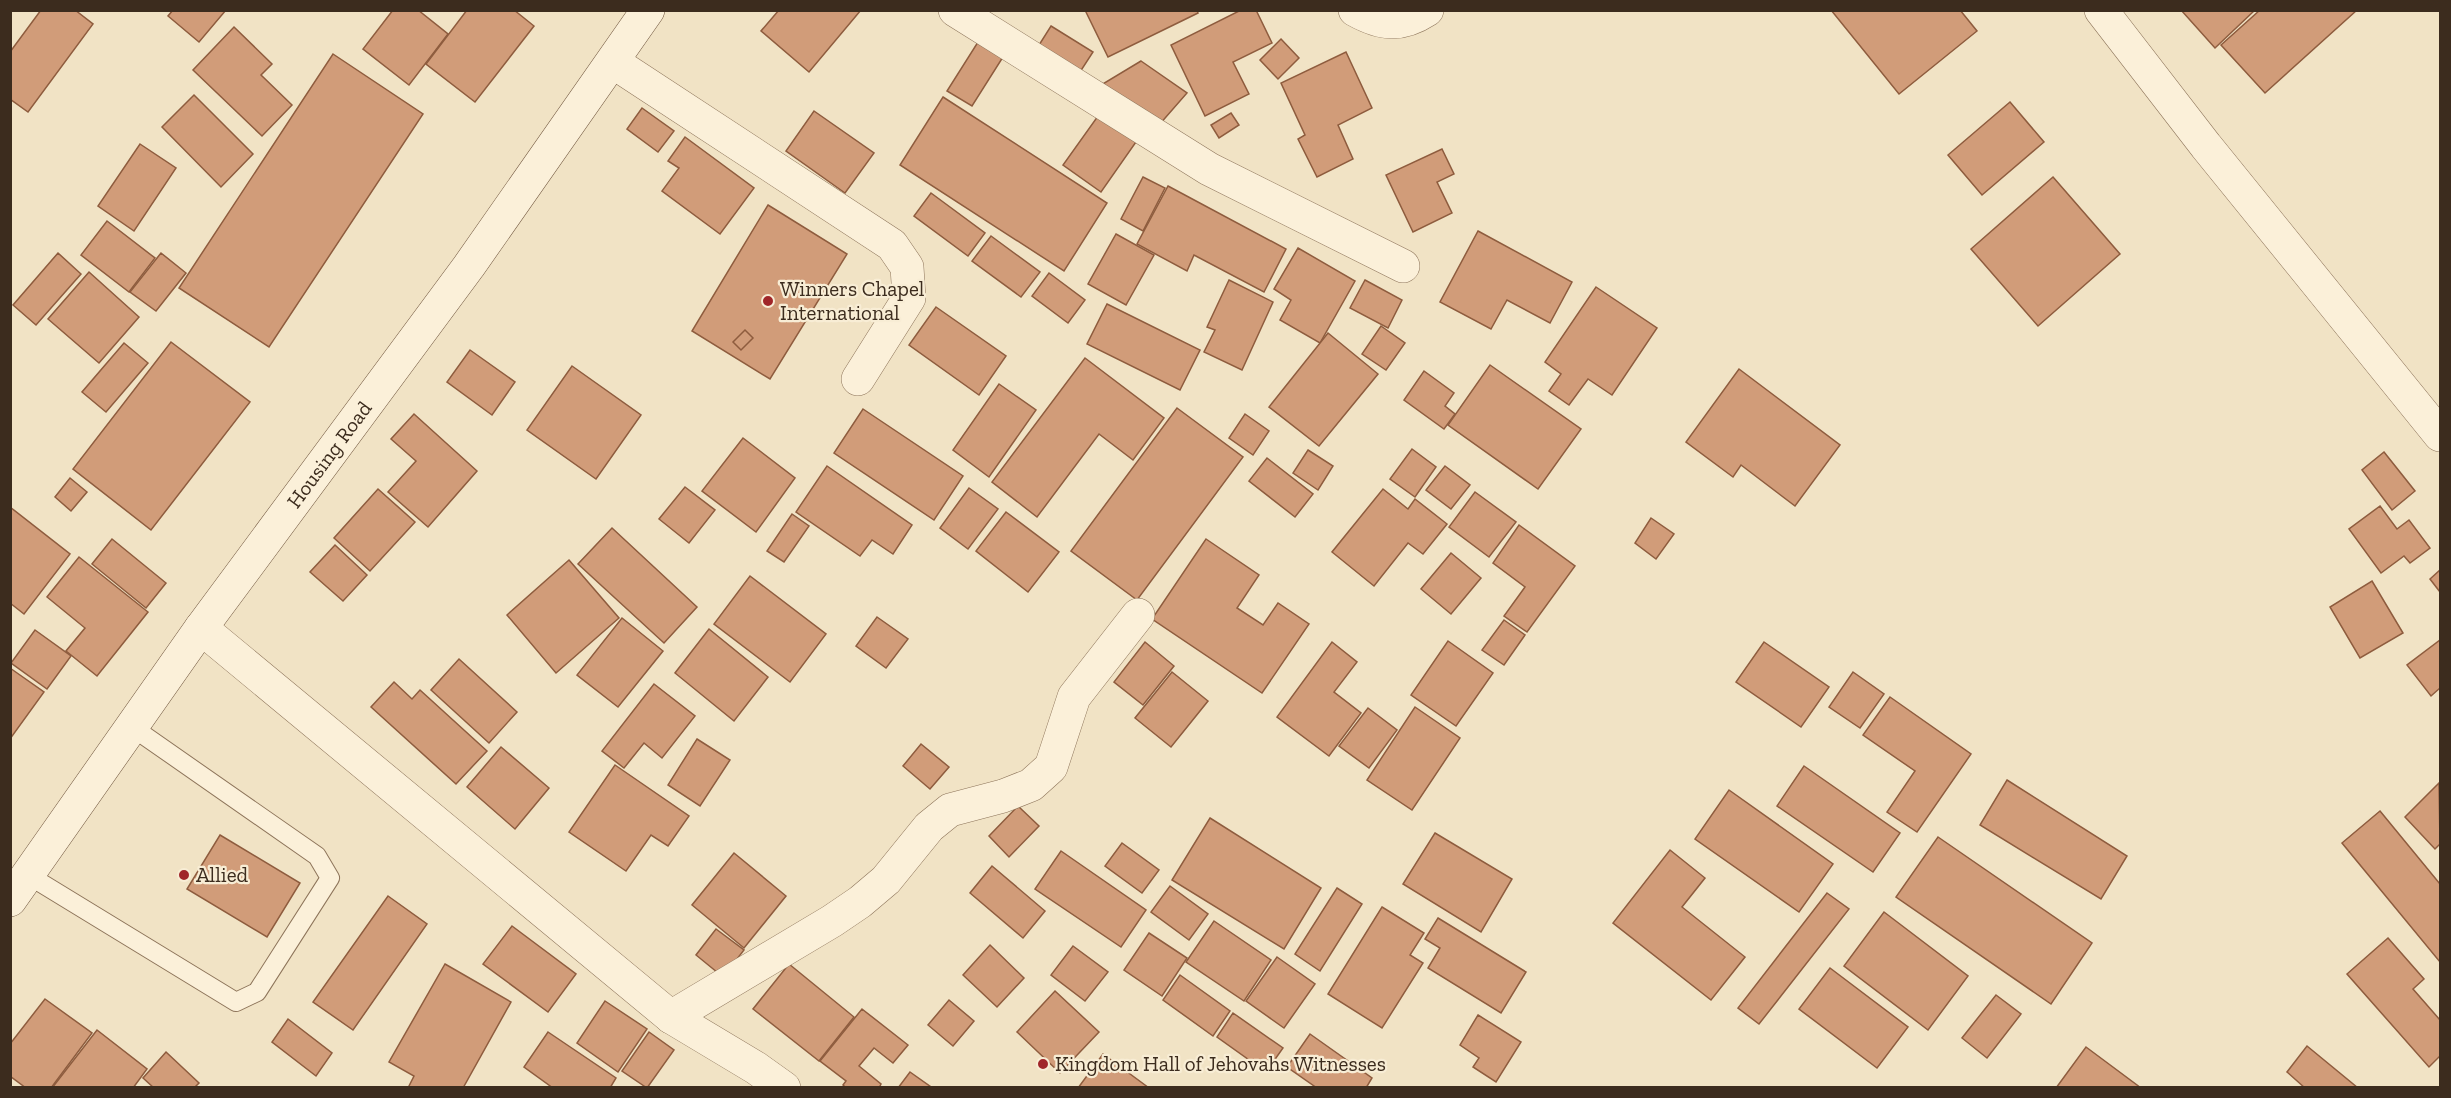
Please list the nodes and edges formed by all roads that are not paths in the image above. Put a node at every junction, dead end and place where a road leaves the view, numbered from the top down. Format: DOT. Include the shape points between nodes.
graph roads {
  1 [pos="648,10"];
  2 [pos="955,10"];
  3 [pos="1355,10"];
  4 [pos="1427,10"];
  5 [pos="2101,10"];
  6 [pos="613,62"];
  7 [pos="1403,266"];
  8 [pos="858,379"];
  9 [pos="2440,435"];
  10 [pos="1138,615"];
  11 [pos="201,628"];
  12 [pos="132,727"];
  13 [pos="19,887"];
  14 [pos="671,1017"];
  15 [pos="750,1078"];
  16 [pos="784,1088"];
  1 -- 6 [label="street, Housing Road"];
  2 -- 7 [label="street" via="1209,169"];
  3 -- 4 [label="street" via="1372,20 1397,23"];
  5 -- 9 [label="street"];
  6 -- 8 [label="street" via="892,245 907,267 909,298"];
  6 -- 11 [label="street, Housing Road" via="469,266"];
  10 -- 14 [label="street" via="1074,697 1051,766 1031,785 950,810 929,827 885,880 860,902"];
  11 -- 12 [label="street, Housing Road"];
  11 -- 14 [label="street"];
  12 -- 13 [label="street, Housing Road"];
  12 -- 13 [label="lane" via="317,856 330,878 257,992 236,1002"];
  14 -- 15 [label="street"];
  15 -- 16 [label="street"];
}
